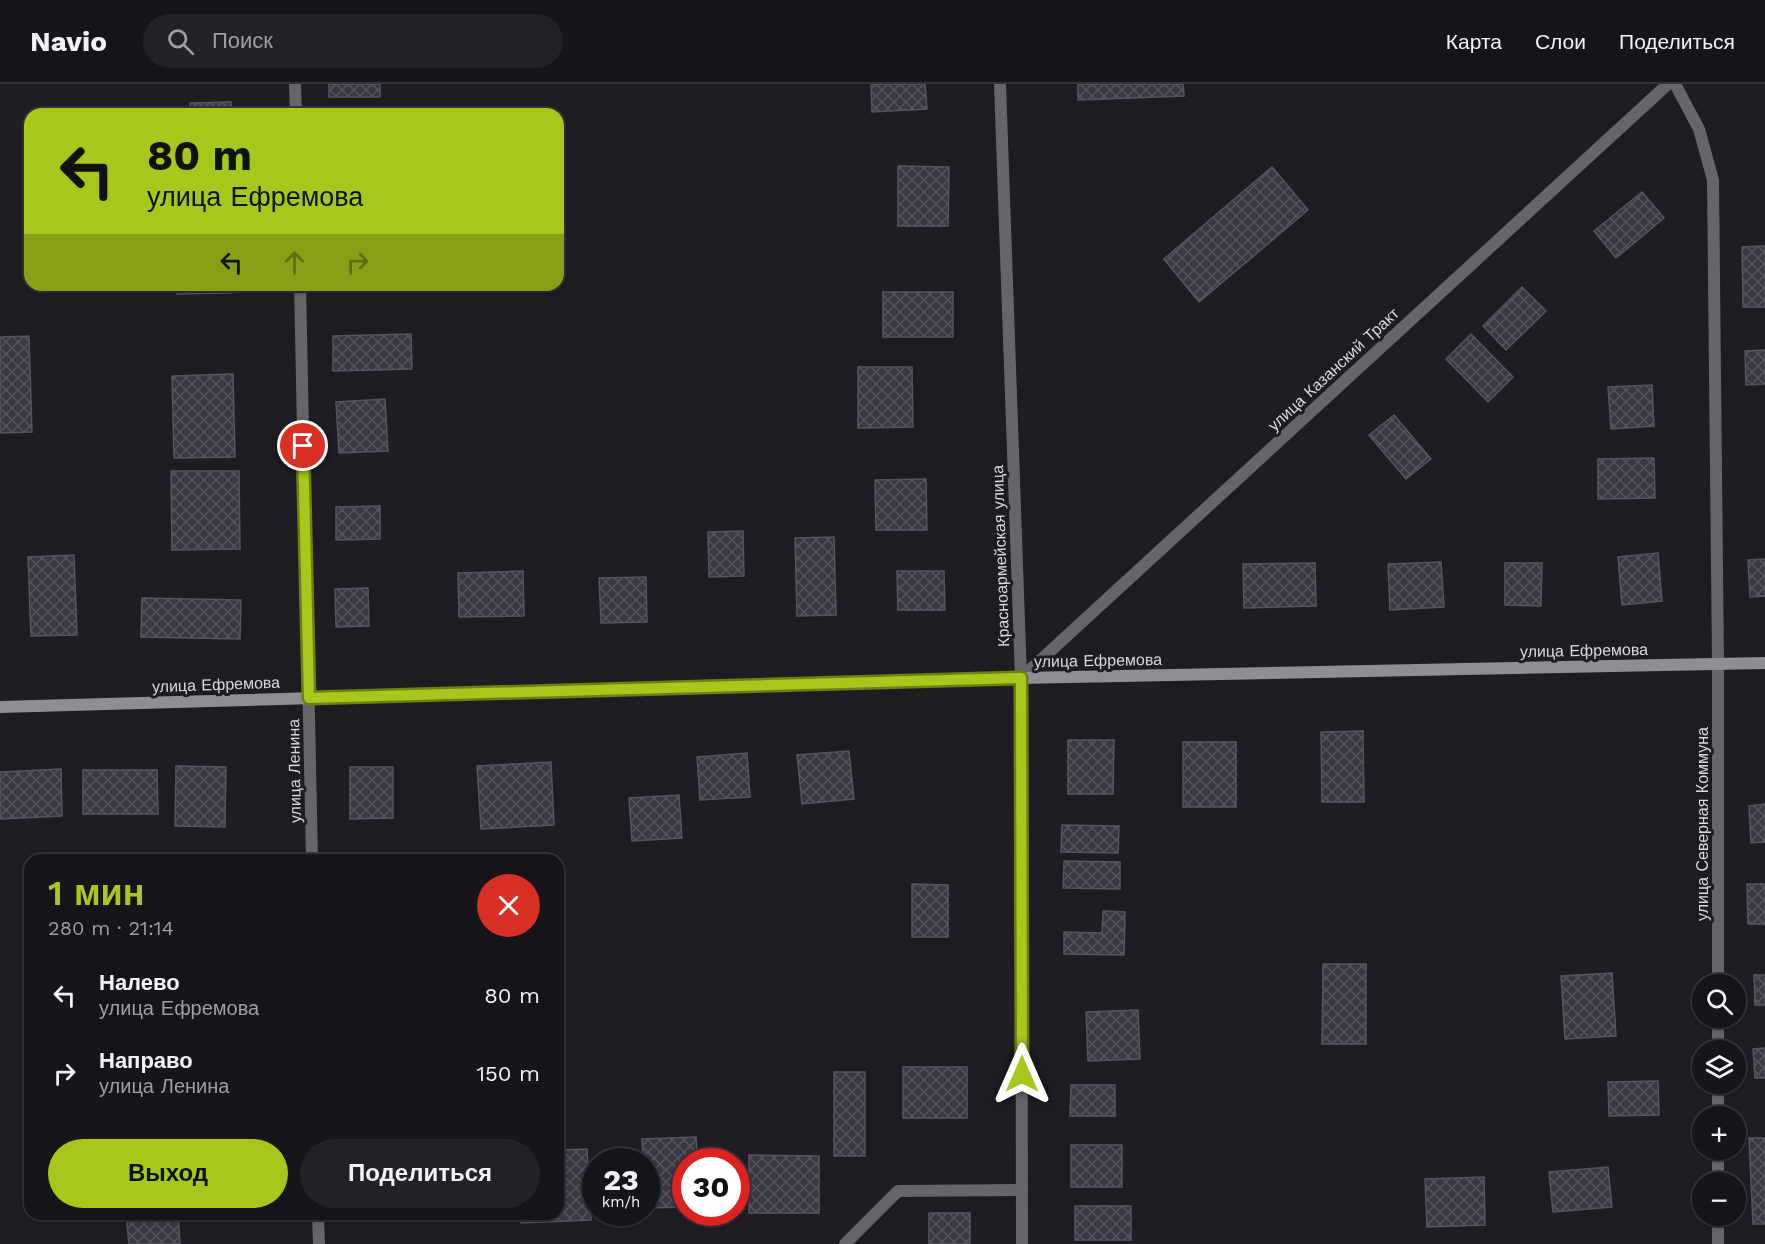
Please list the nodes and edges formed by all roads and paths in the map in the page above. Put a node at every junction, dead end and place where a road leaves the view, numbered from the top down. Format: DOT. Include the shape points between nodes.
graph roads {
  1 [pos="295,84"];
  2 [pos="1000,84"];
  3 [pos="1668,84"];
  4 [pos="1675,84"];
  5 [pos="296,108"];
  6 [pos="300,291"];
  7 [pos="1765,663"];
  8 [pos="1718,664"];
  9 [pos="1021,678"];
  10 [pos="309,698"];
  11 [pos="0,707"];
  12 [pos="312,854"];
  13 [pos="1718,974"];
  14 [pos="1022,1190"];
  15 [pos="318,1220"];
  16 [pos="1718,1226"];
  17 [pos="319,1244"];
  18 [pos="844,1244"];
  19 [pos="1022,1244"];
  20 [pos="1719,1244"];
  1 -- 5 [label="street"];
  2 -- 9 [label="street, Красноармейская улица"];
  3 -- 9 [label="street, улица Казанский Тракт"];
  4 -- 8 [label="street, улица Северная Коммуна" via="1699,129 1713,180"];
  6 -- 10 [label="street, улица Ленина"];
  7 -- 8 [label="street, улица Ефремова"];
  8 -- 9 [label="street, улица Ефремова"];
  8 -- 13 [label="street, улица Северная Коммуна"];
  9 -- 10 [label="street, улица Ефремова"];
  9 -- 14 [label="street, Красноармейская улица"];
  10 -- 11 [label="street, улица Ефремова"];
  10 -- 12 [label="street, улица Ленина"];
  14 -- 18 [label="street" via="898,1191"];
  14 -- 19 [label="street, Красноармейская улица"];
  15 -- 17 [label="street"];
  16 -- 20 [label="street"];
}
